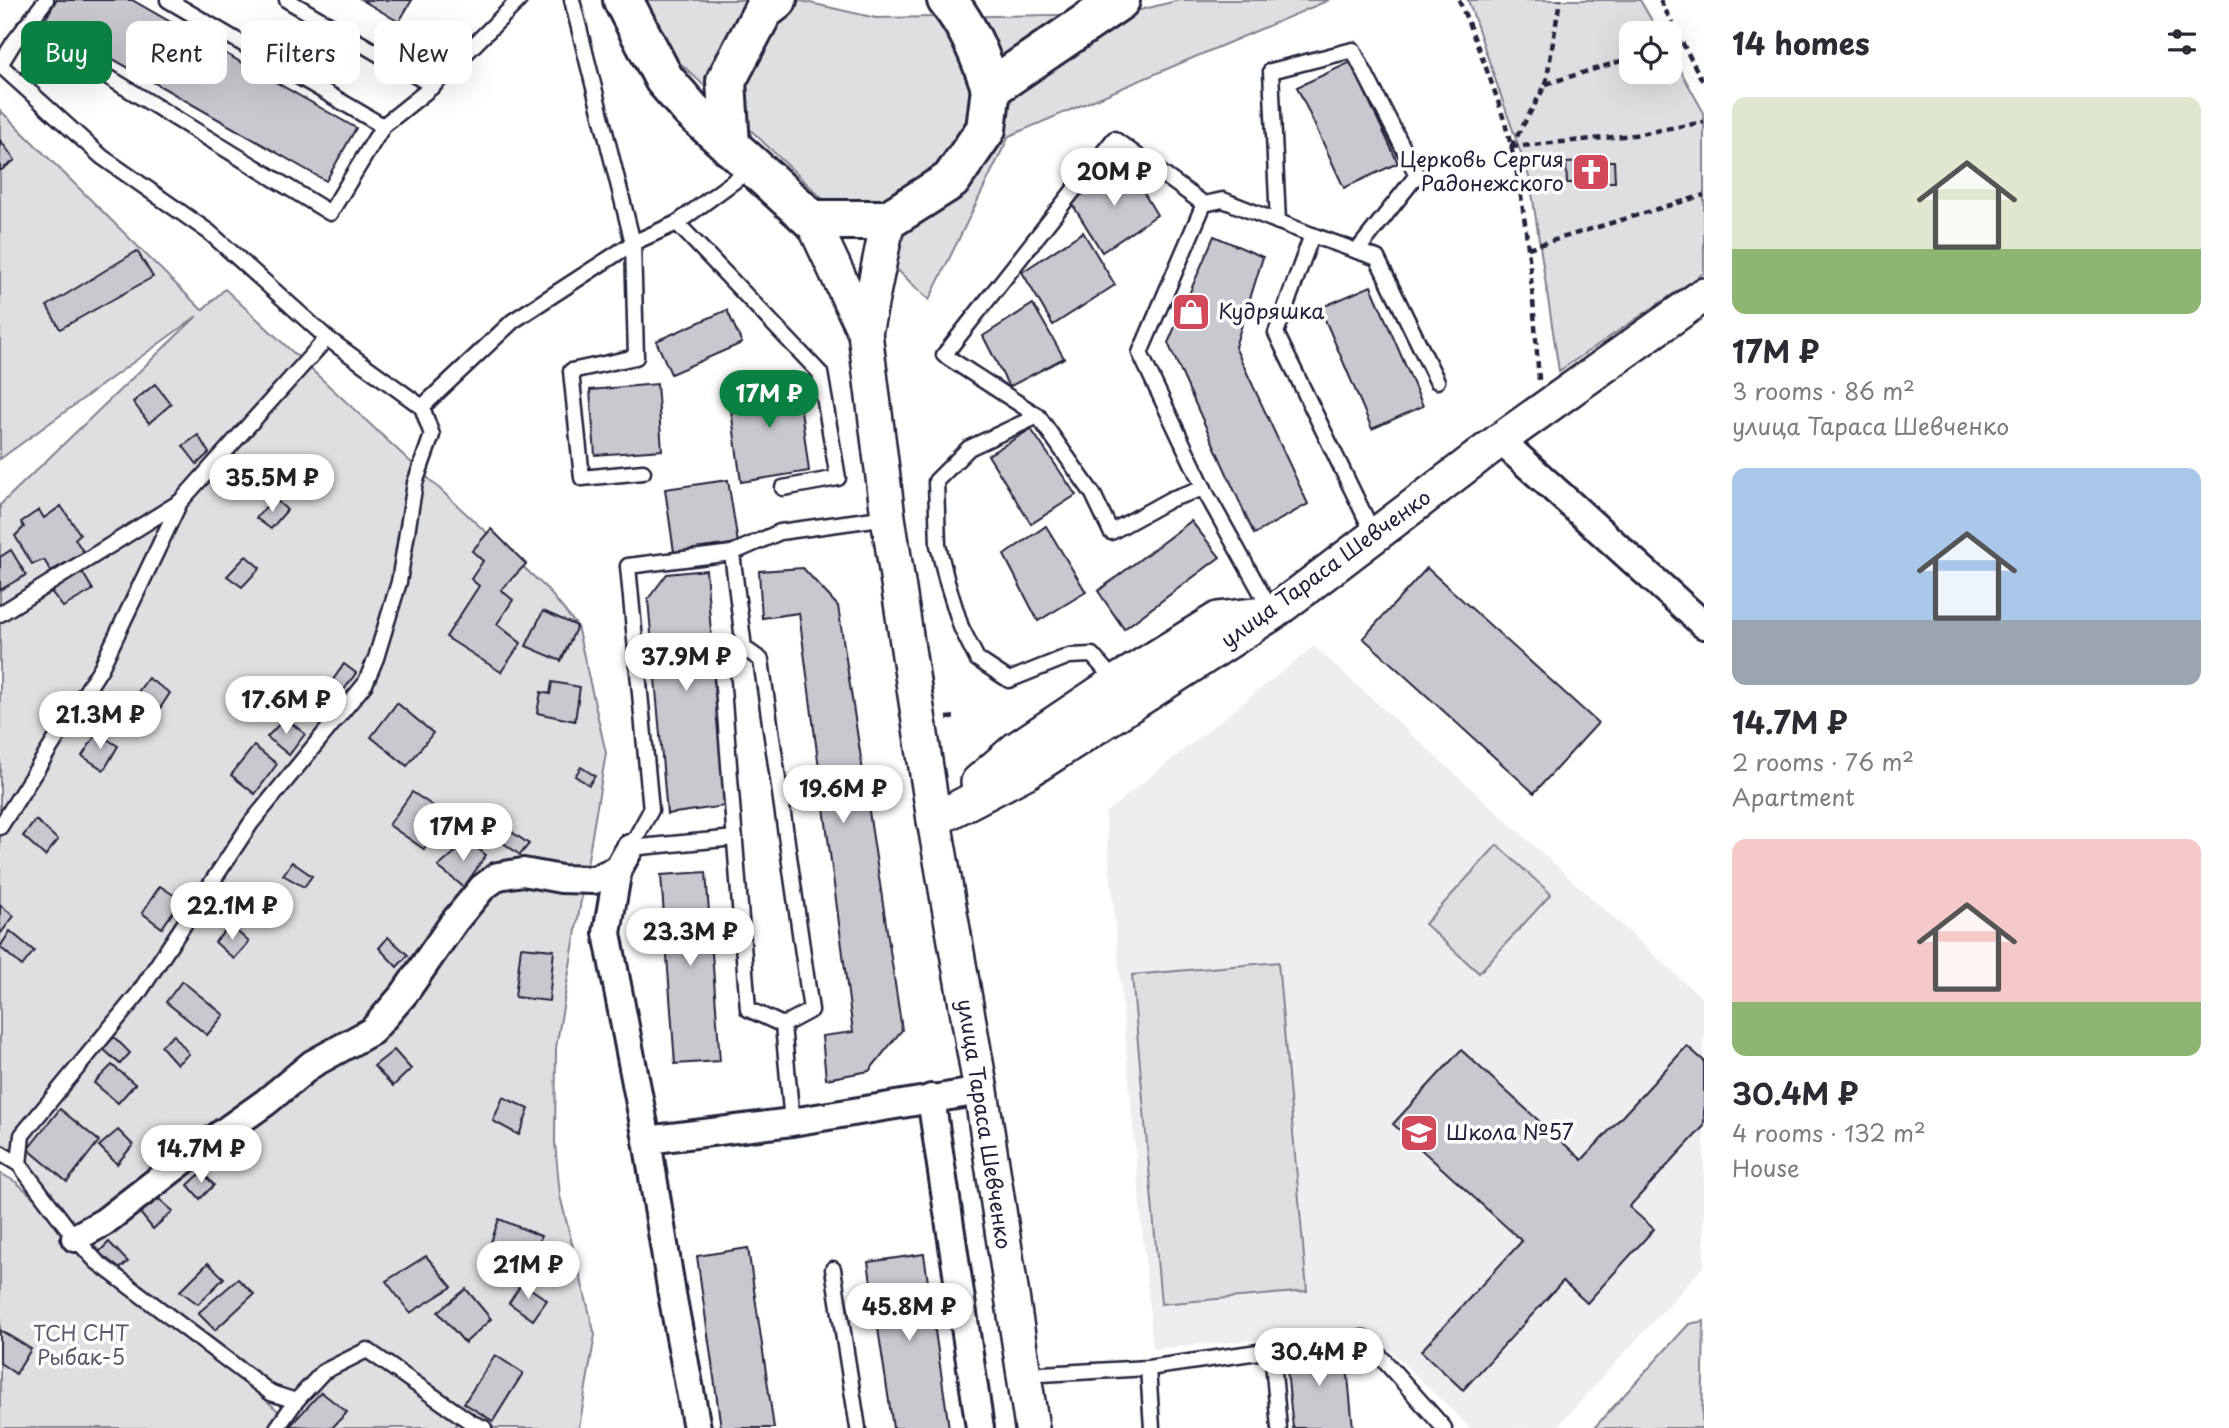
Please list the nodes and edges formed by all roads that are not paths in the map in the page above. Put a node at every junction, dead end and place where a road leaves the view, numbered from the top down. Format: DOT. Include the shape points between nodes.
graph roads {
  1 [pos="46,0"];
  2 [pos="168,0"];
  3 [pos="288,0"];
  4 [pos="519,0"];
  5 [pos="572,0"];
  6 [pos="623,0"];
  7 [pos="777,0"];
  8 [pos="947,0"];
  9 [pos="1120,0"];
  10 [pos="29,21"];
  11 [pos="21,32"];
  12 [pos="0,65"];
  13 [pos="112,79"];
  14 [pos="433,86"];
  15 [pos="991,88"];
  16 [pos="383,126"];
  17 [pos="742,157"];
  18 [pos="1205,204"];
  19 [pos="811,220"];
  20 [pos="888,220"];
  21 [pos="1278,222"];
  22 [pos="677,223"];
  23 [pos="1312,235"];
  24 [pos="633,243"];
  25 [pos="1357,251"];
  26 [pos="1704,295"];
  27 [pos="865,333"];
  28 [pos="327,338"];
  29 [pos="1437,381"];
  30 [pos="422,407"];
  31 [pos="1038,416"];
  32 [pos="1500,440"];
  33 [pos="643,472"];
  34 [pos="783,488"];
  35 [pos="1204,488"];
  36 [pos="180,502"];
  37 [pos="888,517"];
  38 [pos="1374,535"];
  39 [pos="732,553"];
  40 [pos="1273,613"];
  41 [pos="0,614"];
  42 [pos="1704,625"];
  43 [pos="744,648"];
  44 [pos="1116,682"];
  45 [pos="934,820"];
  46 [pos="0,827"];
  47 [pos="735,838"];
  48 [pos="624,859"];
  49 [pos="783,1025"];
  50 [pos="981,1091"];
  51 [pos="931,1098"];
  52 [pos="792,1122"];
  53 [pos="647,1140"];
  54 [pos="0,1153"];
  55 [pos="19,1164"];
  56 [pos="75,1238"];
  57 [pos="833,1269"];
  58 [pos="1272,1350"];
  59 [pos="1148,1368"];
  60 [pos="1023,1376"];
  61 [pos="296,1401"];
  62 [pos="277,1428"];
  63 [pos="484,1428"];
  64 [pos="697,1428"];
  65 [pos="858,1428"];
  66 [pos="980,1428"];
  67 [pos="1032,1428"];
  68 [pos="1152,1428"];
  69 [pos="1279,1428"];
  70 [pos="1444,1428"];
  1 -- 10 [label="lane"];
  2 -- 16 [label="lane"];
  3 -- 14 [label="lane"];
  4 -- 14 [label="lane"];
  5 -- 24 [label="lane"];
  6 -- 17 [label="main road, улица Тараса Шевченко" via="664,79"];
  7 -- 17 [label="main road" via="763,11 726,81"];
  8 -- 15 [label="main road" via="977,47"];
  9 -- 15 [label="main road"];
  11 -- 12 [label="lane"];
  12 -- 28 [label="lane" via="102,157 209,232"];
  13 -- 16 [label="lane" via="330,213"];
  14 -- 16 [label="lane"];
  15 -- 20 [label="main road" via="986,130 951,180"];
  17 -- 19 [label="main road, улица Тараса Шевченко"];
  17 -- 22 [label="lane"];
  18 -- 21 [label="lane" via="1223,200"];
  18 -- 31 [label="lane" via="1114,139 1105,149 944,355"];
  18 -- 35 [label="lane" via="1140,353"];
  19 -- 20 [label="main road"];
  19 -- 27 [label="street, улица Тараса Шевченко"];
  20 -- 27 [label="street"];
  21 -- 23 [label="lane"];
  21 -- 25 [label="lane" via="1271,71 1353,50 1417,176"];
  22 -- 24 [label="lane"];
  22 -- 34 [label="lane" via="820,373 838,478"];
  23 -- 25 [label="lane"];
  23 -- 38 [label="lane" via="1276,333"];
  24 -- 30 [label="lane" via="513,321"];
  24 -- 33 [label="lane" via="636,357 571,371 582,478"];
  25 -- 29 [label="lane" via="1377,258"];
  26 -- 32 [label="street, улица Тараса Шевченко"];
  27 -- 37 [label="street, улица Тараса Шевченко"];
  28 -- 30 [label="lane"];
  28 -- 36 [label="lane"];
  30 -- 55 [label="lane" via="432,435 415,483 399,582 365,684 251,823 138,994 22,1135"];
  31 -- 35 [label="lane" via="1093,494 1111,532 1171,499"];
  31 -- 44 [label="lane" via="969,448 936,481 938,545 947,583 977,659 1009,680 1069,656 1091,655"];
  32 -- 38 [label="street, улица Тараса Шевченко"];
  32 -- 42 [label="street"];
  35 -- 40 [label="lane"];
  36 -- 41 [label="lane"];
  36 -- 46 [label="lane" via="101,668"];
  37 -- 39 [label="lane" via="780,533"];
  37 -- 45 [label="street, улица Тараса Шевченко"];
  38 -- 40 [label="street, улица Тараса Шевченко"];
  39 -- 43 [label="lane"];
  39 -- 48 [label="lane" via="628,566 651,810"];
  40 -- 44 [label="street" via="1219,619"];
  40 -- 45 [label="street, улица Тараса Шевченко" via="1028,771"];
  43 -- 47 [label="lane" via="721,662"];
  43 -- 49 [label="lane" via="761,660 811,1010"];
  44 -- 45 [label="street" via="1016,748"];
  45 -- 50 [label="street, улица Тараса Шевченко"];
  47 -- 48 [label="lane"];
  47 -- 49 [label="lane" via="748,1009"];
  48 -- 53 [label="street" via="607,933"];
  48 -- 56 [label="street" via="594,880 523,872 498,876 454,922 372,1031 312,1064 104,1223"];
  49 -- 52 [label="lane"];
  50 -- 51 [label="street"];
  50 -- 60 [label="street, улица Тараса Шевченко"];
  51 -- 52 [label="street"];
  51 -- 66 [label="street"];
  52 -- 53 [label="street"];
  53 -- 64 [label="street"];
  54 -- 55 [label="lane"];
  55 -- 56 [label="lane"];
  56 -- 61 [label="lane" via="97,1262 271,1393"];
  57 -- 65 [label="lane"];
  58 -- 59 [label="lane"];
  58 -- 69 [label="lane"];
  58 -- 70 [label="lane" via="1364,1338"];
  59 -- 60 [label="lane"];
  59 -- 68 [label="lane"];
  60 -- 67 [label="street, улица Тараса Шевченко"];
  61 -- 62 [label="lane"];
  61 -- 63 [label="lane" via="323,1372 367,1350"];
}
